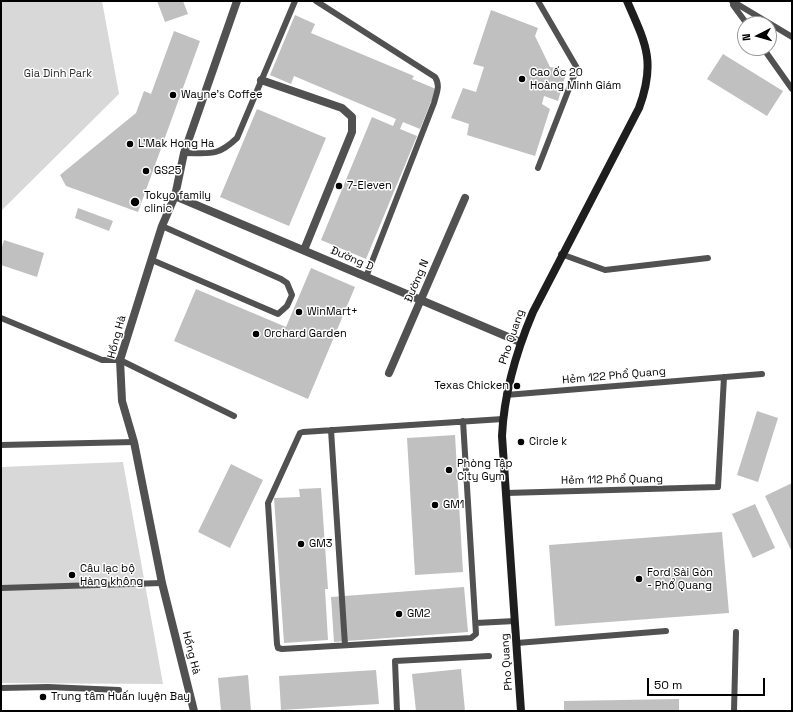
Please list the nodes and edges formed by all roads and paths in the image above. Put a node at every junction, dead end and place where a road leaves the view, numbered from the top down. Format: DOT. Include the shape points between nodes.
graph roads {
  1 [pos="237,1"];
  2 [pos="295,1"];
  3 [pos="316,1"];
  4 [pos="538,1"];
  5 [pos="627,1"];
  6 [pos="733,1"];
  7 [pos="741,16"];
  8 [pos="792,37"];
  9 [pos="769,56"];
  10 [pos="262,80"];
  11 [pos="792,89"];
  12 [pos="184,153"];
  13 [pos="538,168"];
  14 [pos="175,196"];
  15 [pos="465,198"];
  16 [pos="162,226"];
  17 [pos="304,250"];
  18 [pos="561,254"];
  19 [pos="708,258"];
  20 [pos="152,260"];
  21 [pos="366,277"];
  22 [pos="420,300"];
  23 [pos="1,318"];
  24 [pos="520,342"];
  25 [pos="120,360"];
  26 [pos="389,373"];
  27 [pos="762,374"];
  28 [pos="724,377"];
  29 [pos="506,395"];
  30 [pos="234,416"];
  31 [pos="503,419"];
  32 [pos="463,421"];
  33 [pos="331,430"];
  34 [pos="134,442"];
  35 [pos="1,445"];
  36 [pos="506,492"];
  37 [pos="162,583"];
  38 [pos="1,588"];
  39 [pos="515,621"];
  40 [pos="476,623"];
  41 [pos="666,631"];
  42 [pos="736,632"];
  43 [pos="517,642"];
  44 [pos="345,645"];
  45 [pos="489,656"];
  46 [pos="1,688"];
  47 [pos="119,690"];
  48 [pos="194,711"];
  49 [pos="397,711"];
  50 [pos="521,711"];
  51 [pos="734,711"];
  1 -- 12 [label="street, Hồng Hà"];
  2 -- 10 [label="lane"];
  3 -- 21 [label="lane" via="401,54 438,81 439,87 434,103"];
  4 -- 13 [label="lane" via="577,68"];
  5 -- 18 [label="main road, Pho Quang" via="646,48 646,88 639,108"];
  6 -- 7 [label="lane"];
  6 -- 8 [label="lane"];
  9 -- 11 [label="lane"];
  10 -- 12 [label="lane" via="236,138 225,149 216,153"];
  10 -- 17 [label="street" via="342,108 352,117 352,132"];
  12 -- 14 [label="street, Hồng Hà"];
  14 -- 16 [label="street, Hồng Hà"];
  14 -- 17 [label="street, Đường D"];
  15 -- 22 [label="street, Đường N"];
  16 -- 20 [label="street, Hồng Hà"];
  16 -- 20 [label="lane" via="281,279 287,283 292,295 287,306 278,314"];
  17 -- 21 [label="street, Đường D"];
  18 -- 19 [label="lane" via="605,270"];
  18 -- 24 [label="main road, Pho Quang"];
  20 -- 25 [label="street, Hồng Hà"];
  21 -- 22 [label="street, Đường D"];
  22 -- 24 [label="street, Đường D"];
  22 -- 26 [label="street, Đường N"];
  23 -- 25 [label="lane" via="102,360"];
  24 -- 29 [label="main road, Pho Quang"];
  25 -- 30 [label="lane"];
  25 -- 34 [label="street, Hồng Hà" via="122,401"];
  27 -- 28 [label="lane, Hẻm 122 Phổ Quang"];
  28 -- 29 [label="lane, Hẻm 122 Phổ Quang"];
  28 -- 36 [label="lane, Hẻm 112 Phổ Quang" via="718,487"];
  29 -- 31 [label="main road, Pho Quang"];
  31 -- 32 [label="lane"];
  31 -- 36 [label="main road, Pho Quang"];
  32 -- 33 [label="lane"];
  32 -- 40 [label="lane"];
  33 -- 44 [label="lane"];
  33 -- 44 [label="lane" via="300,433 268,501 277,644 282,649"];
  34 -- 35 [label="lane"];
  34 -- 37 [label="street, Hồng Hà"];
  36 -- 39 [label="main road, Pho Quang"];
  37 -- 38 [label="lane"];
  37 -- 48 [label="street, Hồng Hà"];
  39 -- 40 [label="lane"];
  39 -- 43 [label="main road, Pho Quang"];
  40 -- 44 [label="lane" via="476,634 471,638"];
  41 -- 43 [label="lane"];
  42 -- 51 [label="lane"];
  43 -- 50 [label="main road, Pho Quang"];
  45 -- 49 [label="lane" via="395,661"];
  46 -- 47 [label="lane"];
}
